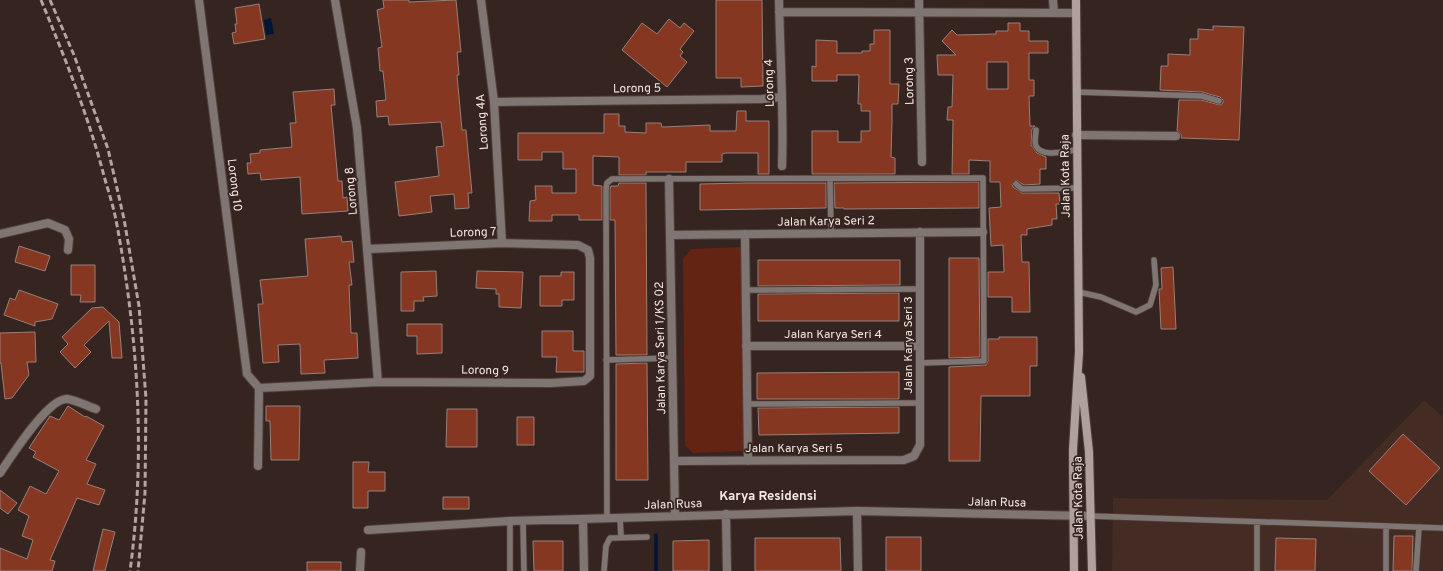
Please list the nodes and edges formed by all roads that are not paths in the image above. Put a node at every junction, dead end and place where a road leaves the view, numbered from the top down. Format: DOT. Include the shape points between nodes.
graph roads {
  1 [pos="199,0"];
  2 [pos="335,0"];
  3 [pos="481,0"];
  4 [pos="779,0"];
  5 [pos="920,0"];
  6 [pos="1053,0"];
  7 [pos="1076,0"];
  8 [pos="780,12"];
  9 [pos="920,13"];
  10 [pos="1054,13"];
  11 [pos="1076,13"];
  12 [pos="1076,92"];
  13 [pos="781,97"];
  14 [pos="1219,101"];
  15 [pos="494,102"];
  16 [pos="1036,130"];
  17 [pos="1076,135"];
  18 [pos="1176,136"];
  19 [pos="1076,150"];
  20 [pos="922,162"];
  21 [pos="782,166"];
  22 [pos="669,179"];
  23 [pos="830,179"];
  24 [pos="1016,184"];
  25 [pos="1077,188"];
  26 [pos="920,232"];
  27 [pos="983,232"];
  28 [pos="830,233"];
  29 [pos="0,234"];
  30 [pos="745,234"];
  31 [pos="670,235"];
  32 [pos="502,243"];
  33 [pos="578,245"];
  34 [pos="368,249"];
  35 [pos="68,250"];
  36 [pos="1154,260"];
  37 [pos="920,289"];
  38 [pos="746,290"];
  39 [pos="1078,292"];
  40 [pos="746,346"];
  41 [pos="920,346"];
  42 [pos="1079,352"];
  43 [pos="672,358"];
  44 [pos="606,360"];
  45 [pos="920,363"];
  46 [pos="378,382"];
  47 [pos="259,388"];
  48 [pos="920,403"];
  49 [pos="747,404"];
  50 [pos="96,409"];
  51 [pos="914,456"];
  52 [pos="675,461"];
  53 [pos="748,461"];
  54 [pos="258,466"];
  55 [pos="0,473"];
  56 [pos="857,511"];
  57 [pos="726,514"];
  58 [pos="676,516"];
  59 [pos="1074,516"];
  60 [pos="1090,516"];
  61 [pos="620,518"];
  62 [pos="607,519"];
  63 [pos="583,520"];
  64 [pos="510,521"];
  65 [pos="523,521"];
  66 [pos="1257,522"];
  67 [pos="1386,526"];
  68 [pos="1419,527"];
  69 [pos="1443,528"];
  70 [pos="368,530"];
  71 [pos="647,537"];
  72 [pos="621,538"];
  73 [pos="361,552"];
  74 [pos="360,571"];
  75 [pos="510,571"];
  76 [pos="524,571"];
  77 [pos="584,571"];
  78 [pos="604,571"];
  79 [pos="727,571"];
  80 [pos="858,571"];
  81 [pos="1074,571"];
  82 [pos="1092,571"];
  83 [pos="1257,571"];
  84 [pos="1386,571"];
  85 [pos="1416,571"];
  1 -- 47 [label="street, Lorong 10" via="247,374"];
  2 -- 34 [label="street, Lorong 8" via="357,128"];
  3 -- 15 [label="street, Lorong 4A"];
  4 -- 8 [label="street, Lorong 4"];
  5 -- 9 [label="street, Lorong 3"];
  6 -- 10 [label="street"];
  7 -- 11 [label="main road, Jalan Kota Raja"];
  8 -- 9 [label="street"];
  8 -- 13 [label="street, Lorong 4"];
  9 -- 10 [label="street"];
  9 -- 20 [label="street, Lorong 3"];
  10 -- 11 [label="street"];
  11 -- 12 [label="main road, Jalan Kota Raja"];
  12 -- 14 [label="lane" via="1202,96"];
  12 -- 17 [label="main road, Jalan Kota Raja"];
  13 -- 15 [label="street, Lorong 5"];
  13 -- 21 [label="street, Lorong 4" via="784,130"];
  15 -- 32 [label="street, Lorong 4A"];
  16 -- 19 [label="lane" via="1035,145 1047,153"];
  17 -- 18 [label="street"];
  17 -- 19 [label="main road, Jalan Kota Raja"];
  19 -- 25 [label="main road, Jalan Kota Raja"];
  22 -- 23 [label="lane"];
  22 -- 31 [label="street, Jalan Karya Seri 1/KS 02"];
  22 -- 44 [label="lane" via="612,179 607,183"];
  23 -- 27 [label="lane" via="983,178"];
  23 -- 28 [label="lane"];
  24 -- 25 [label="lane" via="1022,189"];
  25 -- 39 [label="main road, Jalan Kota Raja"];
  26 -- 27 [label="street, Jalan Karya Seri 2"];
  26 -- 28 [label="street, Jalan Karya Seri 2"];
  26 -- 37 [label="street, Jalan Karya Seri 3"];
  27 -- 45 [label="lane" via="984,361"];
  28 -- 30 [label="street, Jalan Karya Seri 2"];
  29 -- 35 [label="street" via="48,223 65,230 69,239"];
  30 -- 31 [label="street, Jalan Karya Seri 2"];
  30 -- 38 [label="street"];
  31 -- 43 [label="street, Jalan Karya Seri 1/KS 02"];
  32 -- 33 [label="street, Lorong 7"];
  32 -- 34 [label="street, Lorong 7"];
  33 -- 46 [label="street, Lorong 9" via="588,250 590,258 592,369 590,376 584,381"];
  34 -- 46 [label="street, Lorong 8"];
  36 -- 39 [label="lane" via="1156,285 1150,305 1136,312 1101,297"];
  37 -- 38 [label="lane"];
  37 -- 41 [label="street, Jalan Karya Seri 3"];
  38 -- 40 [label="street"];
  39 -- 42 [label="main road, Jalan Kota Raja"];
  40 -- 41 [label="street, Jalan Karya Seri 4"];
  40 -- 49 [label="street"];
  41 -- 45 [label="street, Jalan Karya Seri 3"];
  42 -- 59 [label="main road, Jalan Kota Raja" via="1073,450"];
  42 -- 60 [label="main road, Jalan Kota Raja" via="1089,452"];
  43 -- 44 [label="lane"];
  43 -- 52 [label="street, Jalan Karya Seri 1/KS 02"];
  44 -- 62 [label="lane"];
  45 -- 48 [label="street, Jalan Karya Seri 3"];
  46 -- 47 [label="street, Lorong 9"];
  47 -- 54 [label="street"];
  48 -- 49 [label="lane"];
  48 -- 51 [label="street, Jalan Karya Seri 3" via="920,445"];
  49 -- 53 [label="street"];
  50 -- 55 [label="street" via="67,399 58,401 40,418"];
  51 -- 53 [label="street, Jalan Karya Seri 5" via="904,460"];
  52 -- 53 [label="street, Jalan Karya Seri 5"];
  52 -- 58 [label="street, Jalan Karya Seri 1/KS 02"];
  56 -- 57 [label="street, Jalan Rusa"];
  56 -- 59 [label="street, Jalan Rusa"];
  56 -- 80 [label="street"];
  57 -- 58 [label="street, Jalan Rusa"];
  57 -- 79 [label="street"];
  58 -- 61 [label="street, Jalan Rusa"];
  59 -- 60 [label="street, Jalan Rusa"];
  59 -- 81 [label="main road, Jalan Kota Raja"];
  60 -- 66 [label="lane"];
  60 -- 82 [label="main road, Jalan Kota Raja"];
  61 -- 62 [label="street, Jalan Rusa"];
  61 -- 72 [label="lane"];
  62 -- 63 [label="street, Jalan Rusa"];
  63 -- 65 [label="street, Jalan Rusa"];
  63 -- 77 [label="street"];
  64 -- 65 [label="street, Jalan Rusa"];
  64 -- 70 [label="street, Jalan Rusa"];
  64 -- 75 [label="lane"];
  65 -- 76 [label="lane"];
  66 -- 67 [label="lane"];
  66 -- 83 [label="lane"];
  67 -- 68 [label="lane"];
  67 -- 84 [label="lane"];
  68 -- 69 [label="lane"];
  68 -- 85 [label="lane"];
  71 -- 72 [label="lane"];
  72 -- 78 [label="lane" via="610,538 606,546"];
  73 -- 74 [label="street"];
}
